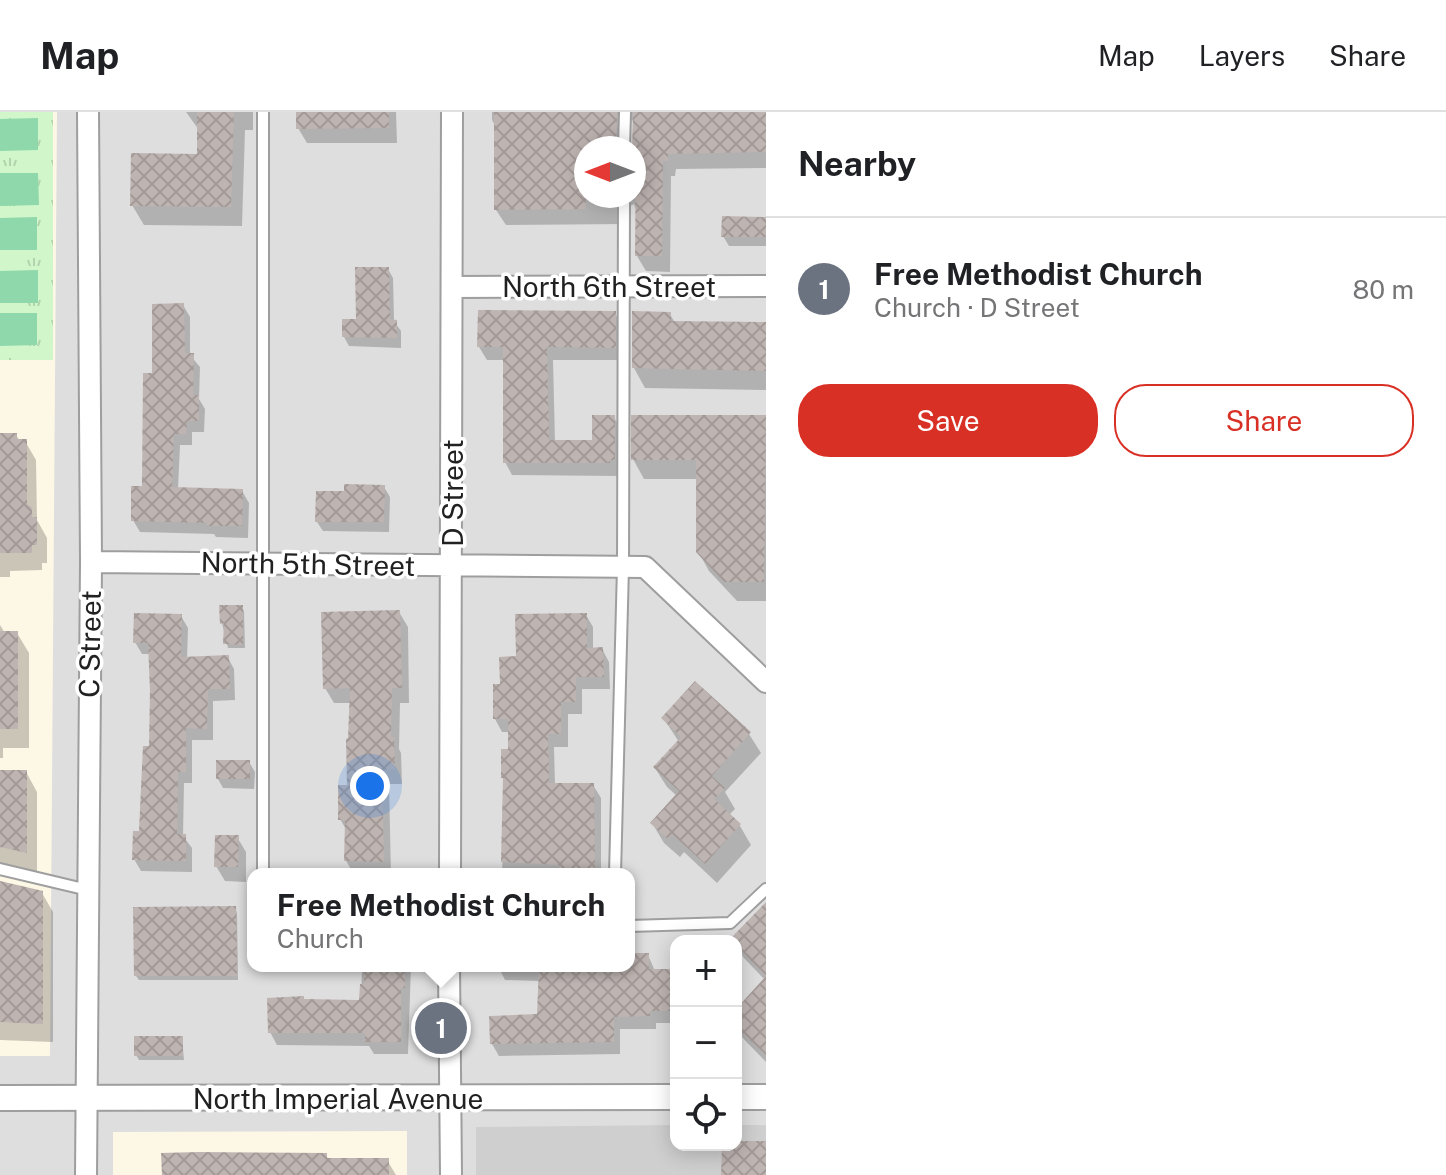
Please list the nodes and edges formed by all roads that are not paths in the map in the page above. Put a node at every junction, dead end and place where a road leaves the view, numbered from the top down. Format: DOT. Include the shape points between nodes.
graph roads {
  1 [pos="88,112"];
  2 [pos="263,112"];
  3 [pos="452,112"];
  4 [pos="625,112"];
  5 [pos="624,136"];
  6 [pos="624,208"];
  7 [pos="766,286"];
  8 [pos="453,287"];
  9 [pos="623,287"];
  10 [pos="91,562"];
  11 [pos="264,564"];
  12 [pos="453,565"];
  13 [pos="623,567"];
  14 [pos="766,682"];
  15 [pos="263,868"];
  16 [pos="450,868"];
  17 [pos="615,868"];
  18 [pos="0,869"];
  19 [pos="766,889"];
  20 [pos="88,890"];
  21 [pos="635,926"];
  22 [pos="449,972"];
  23 [pos="670,1097"];
  24 [pos="742,1097"];
  25 [pos="766,1097"];
  26 [pos="0,1098"];
  27 [pos="86,1098"];
  28 [pos="450,1099"];
  29 [pos="86,1175"];
  30 [pos="451,1175"];
  1 -- 10 [label="street, C Street"];
  2 -- 11 [label="lane"];
  3 -- 8 [label="street, D Street"];
  4 -- 5 [label="lane"];
  6 -- 9 [label="lane"];
  7 -- 9 [label="street, North 6th Street"];
  8 -- 9 [label="street, North 6th Street"];
  8 -- 12 [label="street, D Street"];
  9 -- 13 [label="lane"];
  10 -- 11 [label="street, North 5th Street"];
  10 -- 20 [label="street, C Street"];
  11 -- 12 [label="street, North 5th Street"];
  11 -- 15 [label="lane"];
  12 -- 13 [label="street, North 5th Street"];
  12 -- 16 [label="street, D Street"];
  13 -- 14 [label="street, North 5th Street" via="645,567"];
  13 -- 17 [label="lane"];
  18 -- 20 [label="lane"];
  19 -- 21 [label="lane" via="730,923"];
  20 -- 27 [label="street, C Street"];
  22 -- 28 [label="street"];
  23 -- 28 [label="street, North Imperial Avenue"];
  24 -- 25 [label="street"];
  26 -- 27 [label="street, North Imperial Avenue"];
  27 -- 28 [label="street, North Imperial Avenue"];
  27 -- 29 [label="street, C Street"];
  28 -- 30 [label="street"];
}
